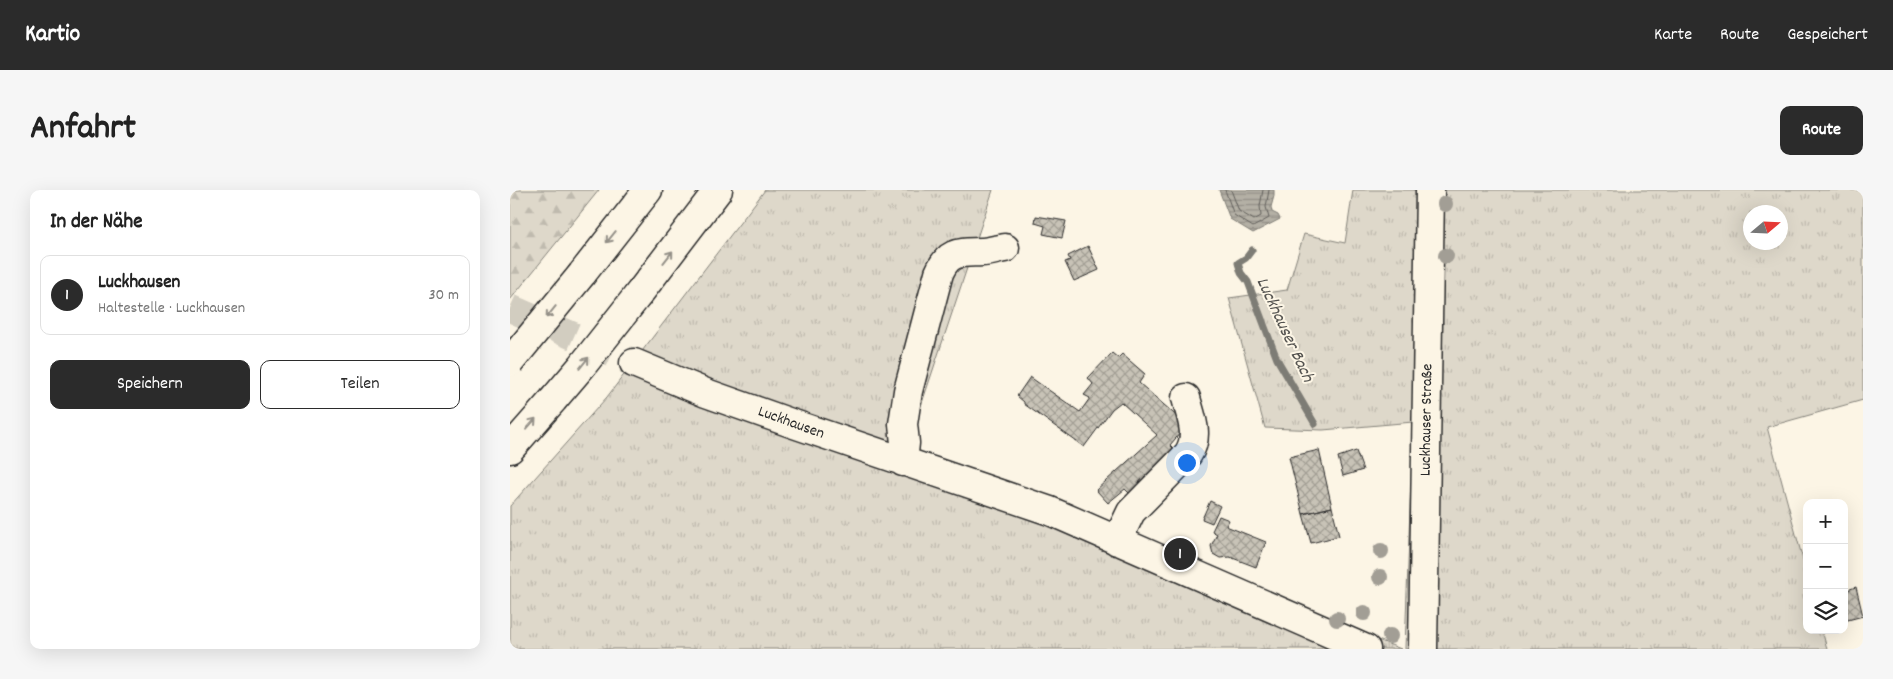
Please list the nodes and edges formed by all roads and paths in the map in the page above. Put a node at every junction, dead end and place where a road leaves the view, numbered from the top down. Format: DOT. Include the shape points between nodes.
graph roads {
  1 [pos="648,190"];
  2 [pos="718,190"];
  3 [pos="1430,190"];
  4 [pos="1005,248"];
  5 [pos="510,362"];
  6 [pos="634,364"];
  7 [pos="1186,398"];
  8 [pos="510,449"];
  9 [pos="903,462"];
  10 [pos="1117,541"];
  11 [pos="1366,649"];
  12 [pos="1423,649"];
  1 -- 5 [label="main road, one-way, bridge"];
  8 -- 2 [label="main road, one-way, bridge" via="582,366"];
  3 -- 12 [label="main road, Luckhauser Straße"];
  4 -- 9 [label="main road" via="961,252 943,264 908,391 903,424"];
  6 -- 9 [label="main road, Luckhausen" via="706,393"];
  7 -- 10 [label="main road" via="1194,427 1193,447 1131,512"];
  9 -- 10 [label="main road, Luckhausen" via="1050,512"];
  10 -- 11 [label="main road, Luckhausen"];
}
